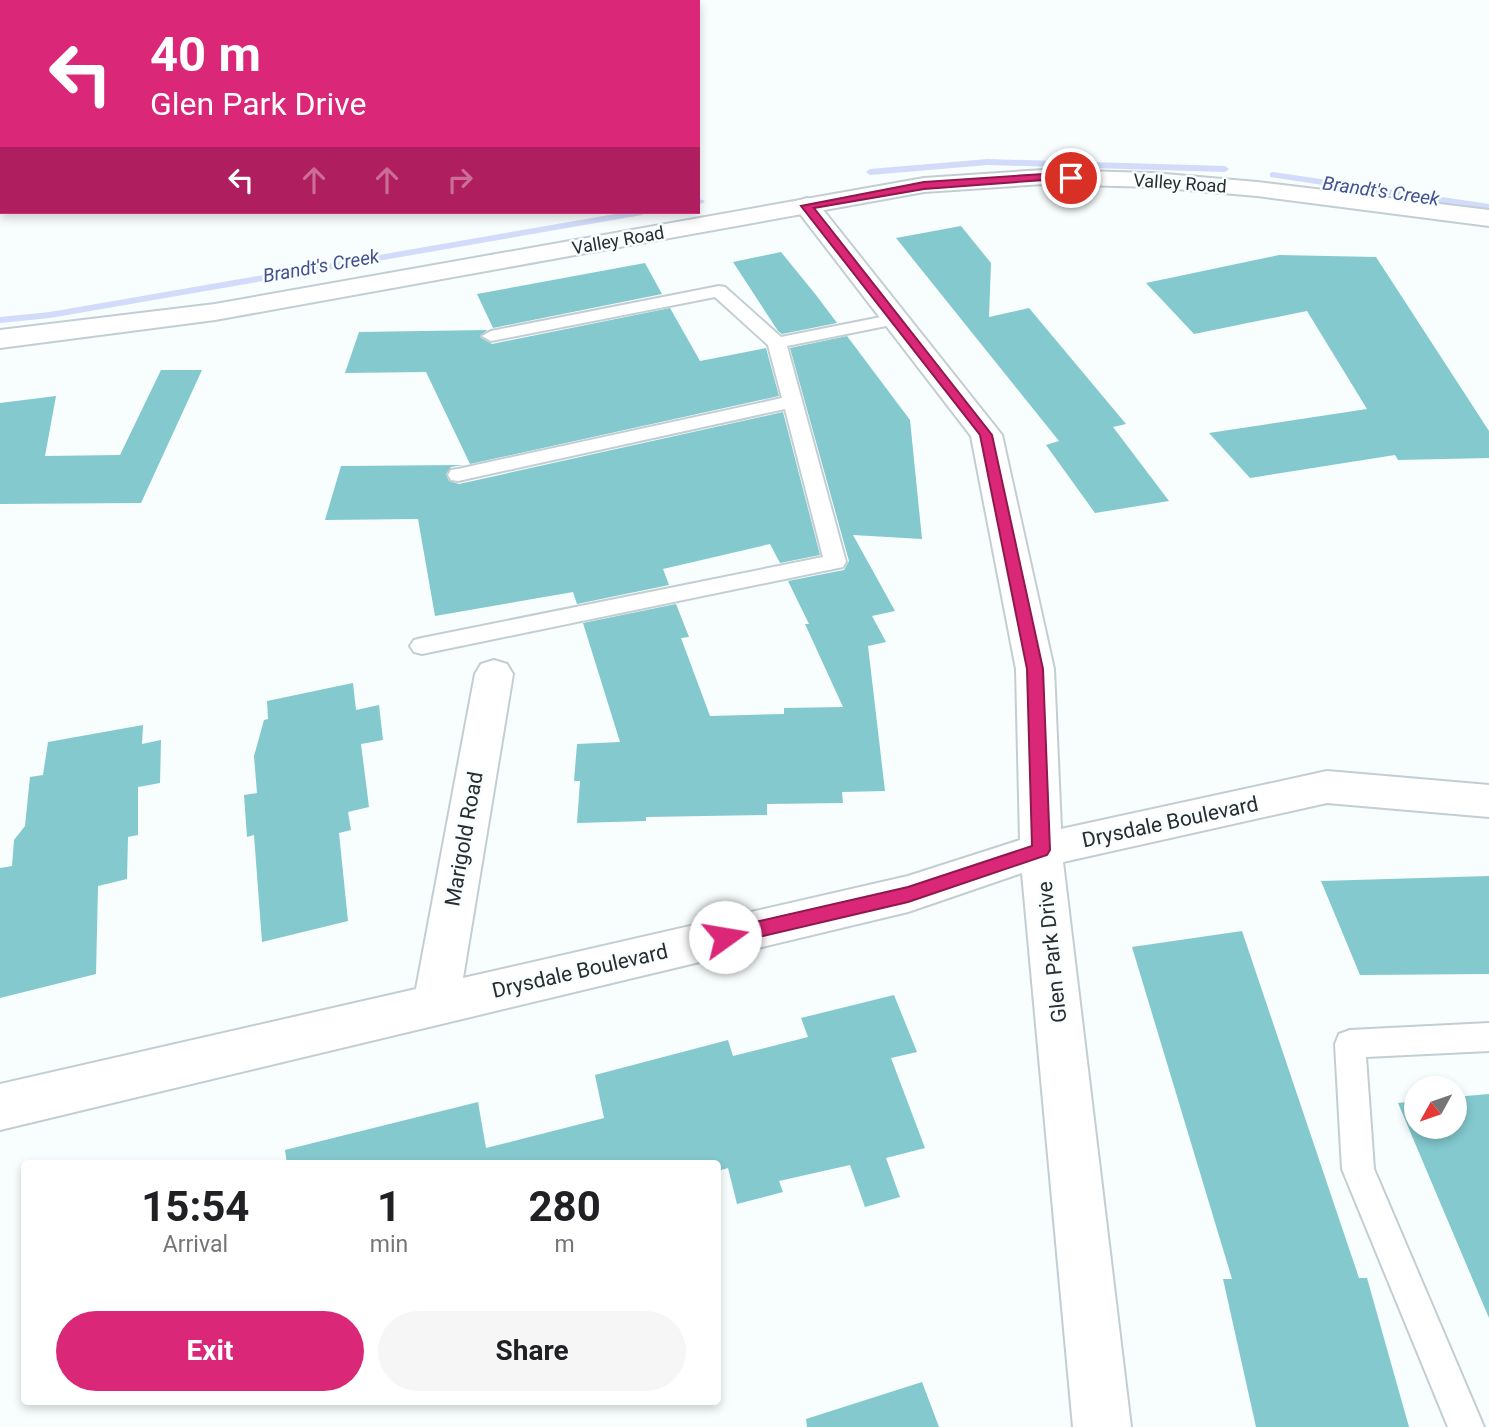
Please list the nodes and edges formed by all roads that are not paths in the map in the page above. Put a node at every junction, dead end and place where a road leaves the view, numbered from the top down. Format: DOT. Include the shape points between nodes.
graph roads {
  1 [pos="807,206"];
  2 [pos="1489,218"];
  3 [pos="895,320"];
  4 [pos="491,336"];
  5 [pos="0,339"];
  6 [pos="777,343"];
  7 [pos="793,402"];
  8 [pos="458,475"];
  9 [pos="422,646"];
  10 [pos="494,674"];
  11 [pos="1489,802"];
  12 [pos="1041,850"];
  13 [pos="436,1005"];
  14 [pos="1489,1037"];
  15 [pos="0,1107"];
  16 [pos="1102,1427"];
  17 [pos="1466,1427"];
  1 -- 2 [label="street, Valley Road" via="924,186 1044,177 1257,189"];
  1 -- 3 [label="street, Glen Park Drive"];
  1 -- 5 [label="street, Valley Road" via="215,312"];
  3 -- 6 [label="lane"];
  3 -- 12 [label="street, Glen Park Drive" via="986,435 1035,669"];
  4 -- 6 [label="lane" via="719,291"];
  6 -- 7 [label="lane"];
  7 -- 8 [label="lane"];
  7 -- 9 [label="lane" via="835,562"];
  10 -- 13 [label="street, Marigold Road"];
  11 -- 12 [label="street, Drysdale Boulevard" via="1327,787"];
  12 -- 13 [label="street, Drysdale Boulevard" via="908,894"];
  12 -- 16 [label="street, Glen Park Drive"];
  13 -- 15 [label="street, Drysdale Boulevard"];
  14 -- 17 [label="lane" via="1350,1044 1358,1169"];
}
